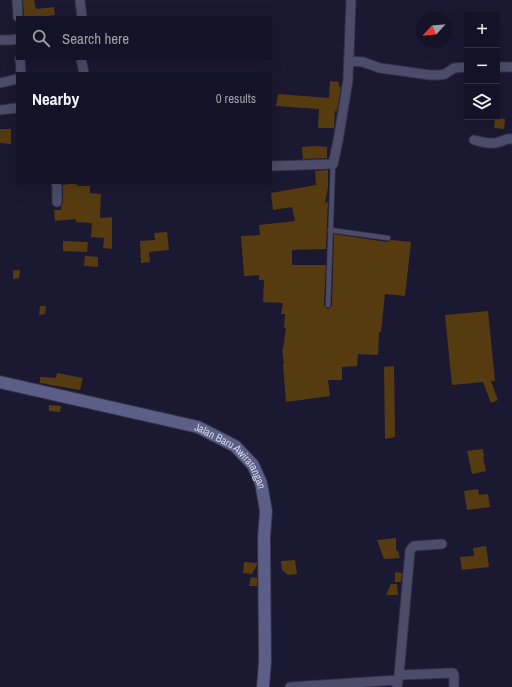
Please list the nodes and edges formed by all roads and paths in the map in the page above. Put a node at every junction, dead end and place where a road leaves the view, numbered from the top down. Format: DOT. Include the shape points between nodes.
graph roads {
  1 [pos="16,0"];
  2 [pos="80,0"];
  3 [pos="351,0"];
  4 [pos="18,16"];
  5 [pos="82,16"];
  6 [pos="16,39"];
  7 [pos="0,40"];
  8 [pos="20,60"];
  9 [pos="81,60"];
  10 [pos="349,61"];
  11 [pos="464,67"];
  12 [pos="500,67"];
  13 [pos="512,67"];
  14 [pos="21,72"];
  15 [pos="84,72"];
  16 [pos="16,79"];
  17 [pos="0,83"];
  18 [pos="16,108"];
  19 [pos="0,110"];
  20 [pos="512,139"];
  21 [pos="474,140"];
  22 [pos="333,164"];
  23 [pos="272,166"];
  24 [pos="56,184"];
  25 [pos="57,202"];
  26 [pos="330,230"];
  27 [pos="388,238"];
  28 [pos="328,305"];
  29 [pos="0,382"];
  30 [pos="442,544"];
  31 [pos="398,681"];
  32 [pos="263,687"];
  33 [pos="290,687"];
  34 [pos="454,687"];
  1 -- 4 [label="street"];
  2 -- 5 [label="street"];
  3 -- 10 [label="street"];
  6 -- 7 [label="street"];
  8 -- 14 [label="street"];
  9 -- 15 [label="street"];
  10 -- 11 [label="street" via="430,75 445,74 454,68"];
  10 -- 22 [label="street"];
  12 -- 13 [label="street"];
  16 -- 17 [label="street"];
  18 -- 19 [label="street"];
  20 -- 21 [label="street" via="496,143"];
  22 -- 23 [label="street"];
  22 -- 26 [label="lane"];
  24 -- 25 [label="street"];
  26 -- 27 [label="lane"];
  26 -- 28 [label="lane"];
  29 -- 32 [label="street, Jalan Baru Awirarangan" via="198,427 235,446 253,465 261,483 266,511"];
  30 -- 31 [label="street" via="414,546 411,549"];
  31 -- 33 [label="street"];
  31 -- 34 [label="street" via="453,674"];
}
